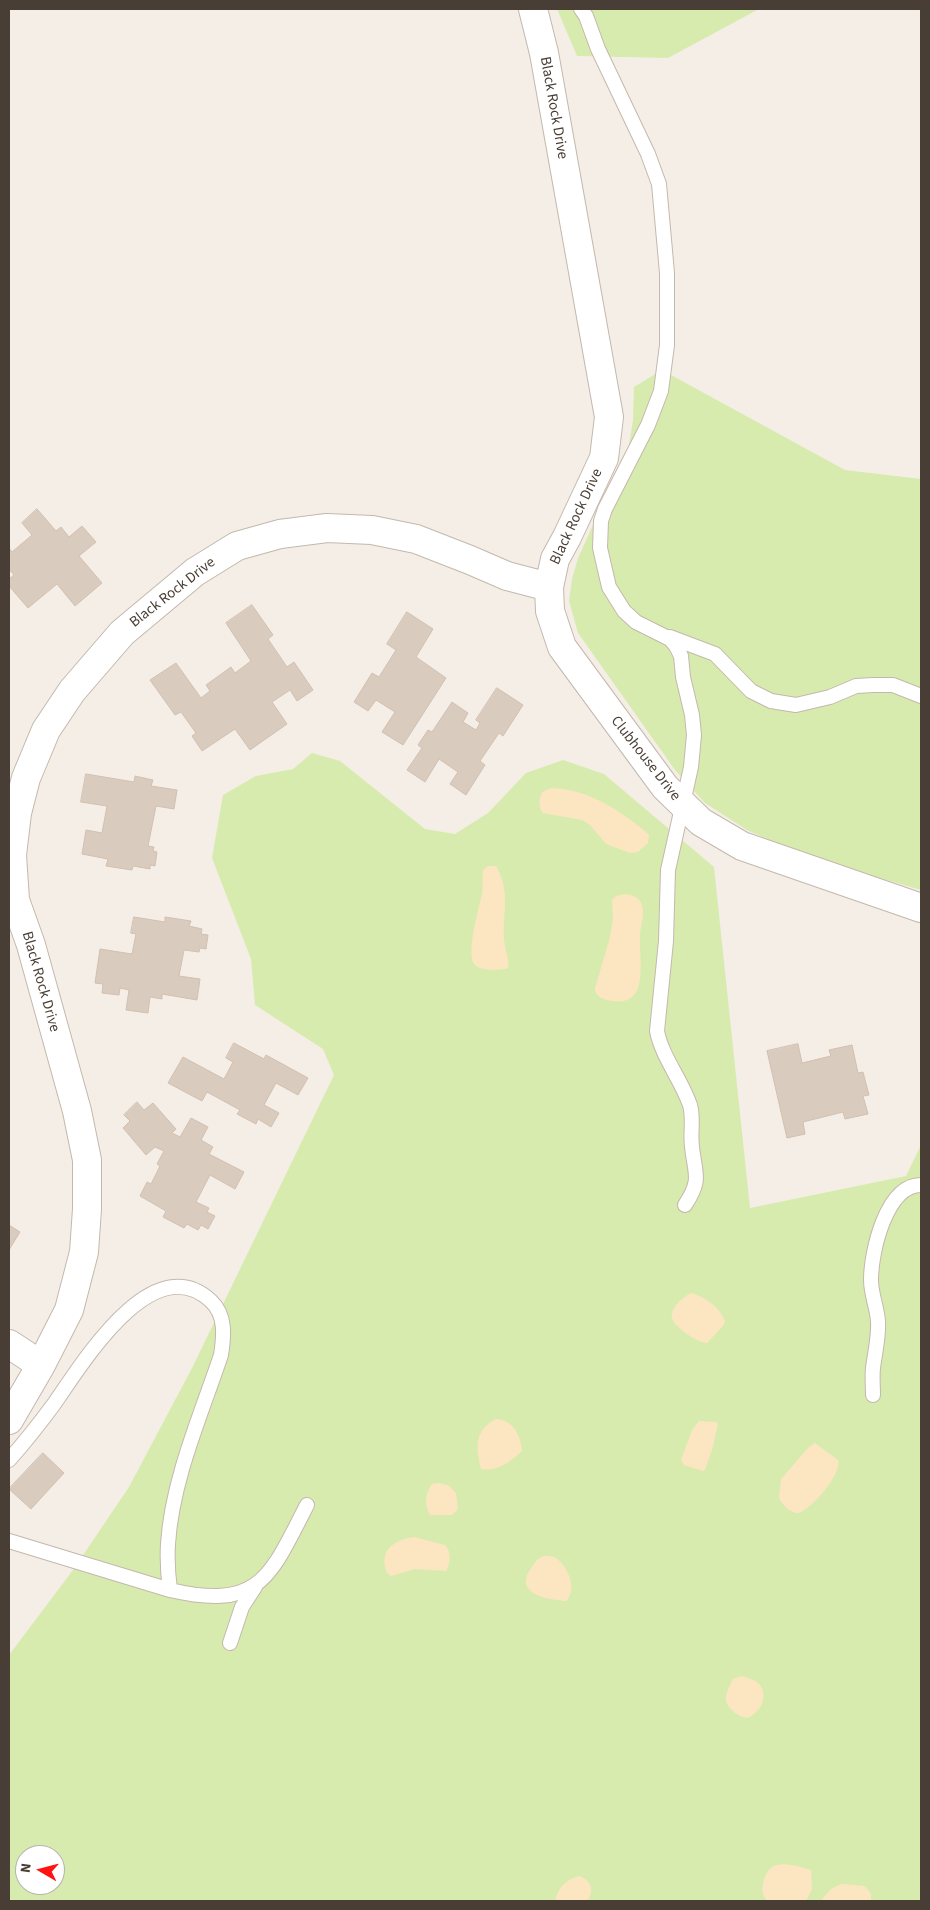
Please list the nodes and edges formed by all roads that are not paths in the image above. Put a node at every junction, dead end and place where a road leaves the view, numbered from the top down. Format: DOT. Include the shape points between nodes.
graph roads {
  1 [pos="533,9"];
  2 [pos="584,11"];
  3 [pos="549,587"];
  4 [pos="662,634"];
  5 [pos="921,696"];
  6 [pos="682,806"];
  7 [pos="921,908"];
  8 [pos="921,1185"];
  9 [pos="685,1205"];
  10 [pos="9,1344"];
  11 [pos="41,1365"];
  12 [pos="873,1395"];
  13 [pos="9,1420"];
  14 [pos="9,1460"];
  15 [pos="307,1505"];
  16 [pos="9,1541"];
  17 [pos="249,1589"];
  18 [pos="170,1590"];
  19 [pos="219,1596"];
  20 [pos="232,1612"];
  1 -- 3 [label="street, Black Rock Drive" via="544,53 609,417 604,458 555,559"];
  2 -- 4 [label="lane" via="659,184 667,273 667,345 661,391 648,425 605,509 600,536 604,567 615,599 636,622"];
  3 -- 6 [label="street, Clubhouse Drive" via="550,611 562,647 659,780"];
  3 -- 11 [label="street, Black Rock Drive" via="507,576 416,539 372,530 327,528 280,534 237,546 195,572 122,633 72,690 51,722 26,778 16,813 12,854 16,900 77,1111 87,1160 87,1209 84,1252 69,1310"];
  4 -- 5 [label="lane" via="715,654 751,691 772,701 796,705 830,697 856,686 874,684 893,685"];
  4 -- 6 [label="lane" via="670,639 681,656 692,715 694,751"];
  6 -- 7 [label="street, Clubhouse Drive" via="742,846"];
  6 -- 9 [label="lane" via="668,870 666,941 657,1031 659,1042 676,1072 692,1112 692,1147 698,1176"];
  8 -- 12 [label="lane" via="906,1188 897,1196 879,1236 871,1282 878,1321"];
  10 -- 11 [label="street"];
  11 -- 13 [label="street, Black Rock Drive"];
  14 -- 18 [label="lane" via="131,1307 163,1288 178,1287 205,1295 216,1306 223,1323 224,1338 177,1493 168,1543"];
  15 -- 17 [label="lane" via="269,1573"];
  16 -- 18 [label="lane"];
  17 -- 19 [label="lane"];
  17 -- 20 [label="lane"];
  17 -- 20 [label="lane" via="230,1643"];
  18 -- 19 [label="lane" via="193,1596"];
  19 -- 20 [label="lane" via="231,1606"];
}
